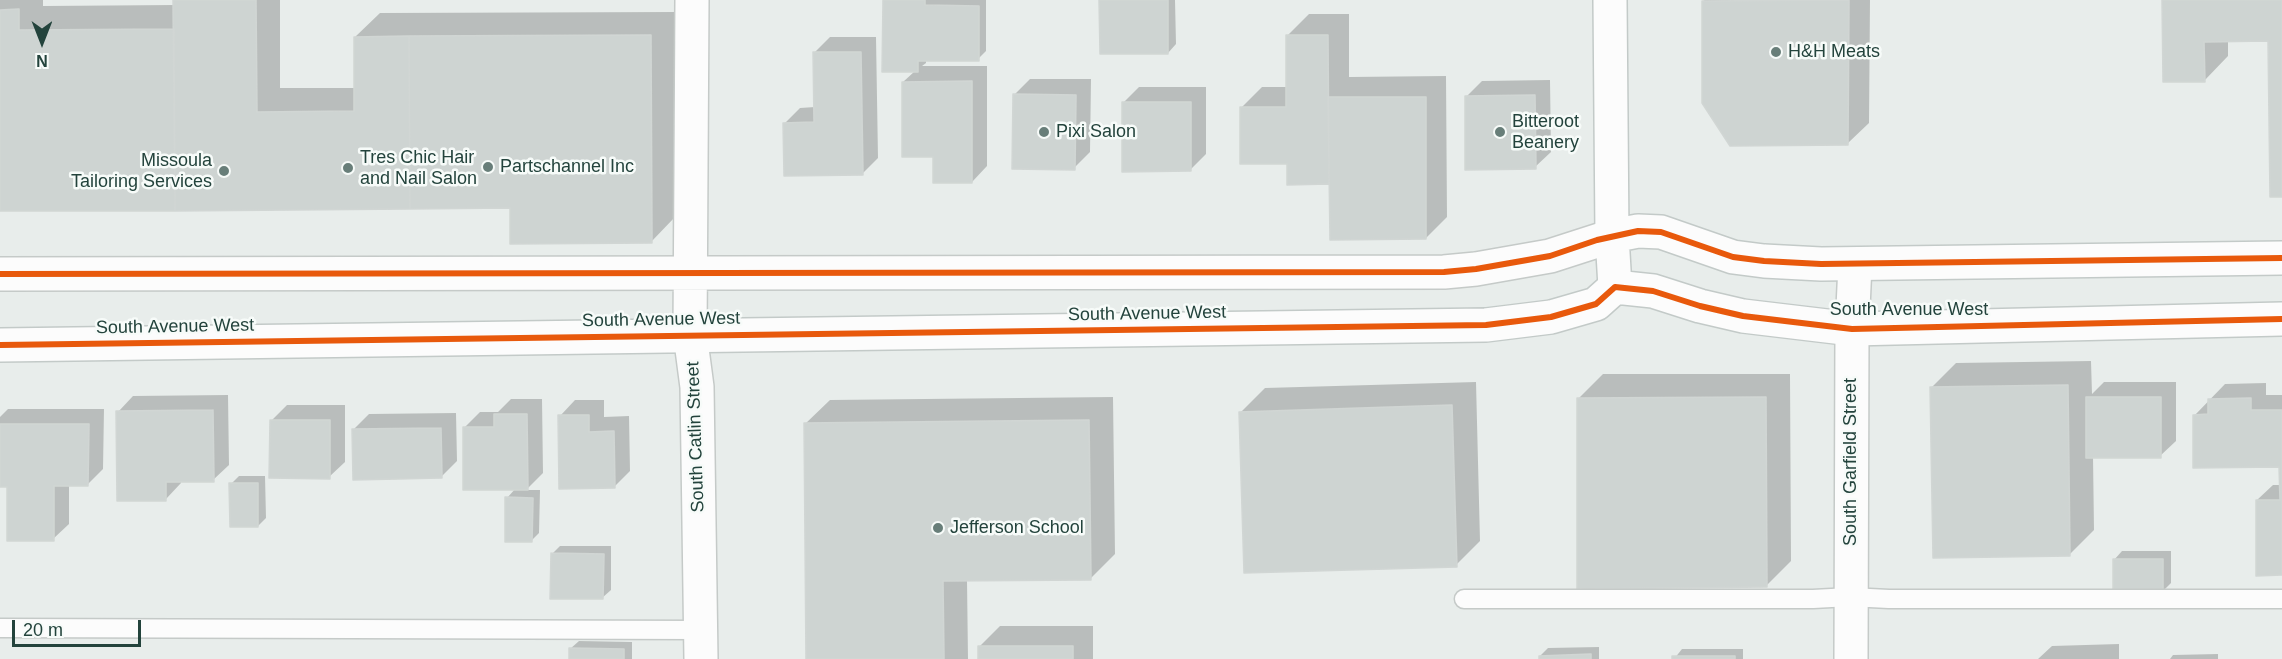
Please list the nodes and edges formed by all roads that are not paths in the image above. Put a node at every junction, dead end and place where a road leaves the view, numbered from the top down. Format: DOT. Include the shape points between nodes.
graph roads {
  1 [pos="692,0"];
  2 [pos="1610,0"];
  3 [pos="1612,236"];
  4 [pos="2282,258"];
  5 [pos="1855,265"];
  6 [pos="690,273"];
  7 [pos="0,274"];
  8 [pos="1615,287"];
  9 [pos="2282,319"];
  10 [pos="1852,329"];
  11 [pos="690,334"];
  12 [pos="0,345"];
  13 [pos="1850,597"];
  14 [pos="1464,599"];
  15 [pos="2282,599"];
  16 [pos="0,628"];
  17 [pos="701,645"];
  18 [pos="1851,659"];
  1 -- 6 [label="street, South Catlin Street"];
  2 -- 3 [label="street"];
  3 -- 5 [label="street" via="1661,232 1733,257"];
  3 -- 6 [label="street" via="1550,256 1444,272"];
  3 -- 8 [label="street"];
  4 -- 5 [label="street"];
  5 -- 10 [label="street, South Garfield Street"];
  6 -- 7 [label="street"];
  6 -- 11 [label="street, South Catlin Street"];
  8 -- 10 [label="street, South Avenue West" via="1653,291 1743,316"];
  8 -- 11 [label="street, South Avenue West" via="1596,304 1551,317 1486,325"];
  9 -- 10 [label="street, South Avenue West"];
  10 -- 13 [label="street, South Garfield Street"];
  11 -- 12 [label="street, South Avenue West"];
  11 -- 17 [label="street, South Catlin Street" via="697,387"];
  13 -- 14 [label="lane"];
  13 -- 15 [label="lane"];
  13 -- 18 [label="street, South Garfield Street"];
  16 -- 17 [label="lane"];
}
